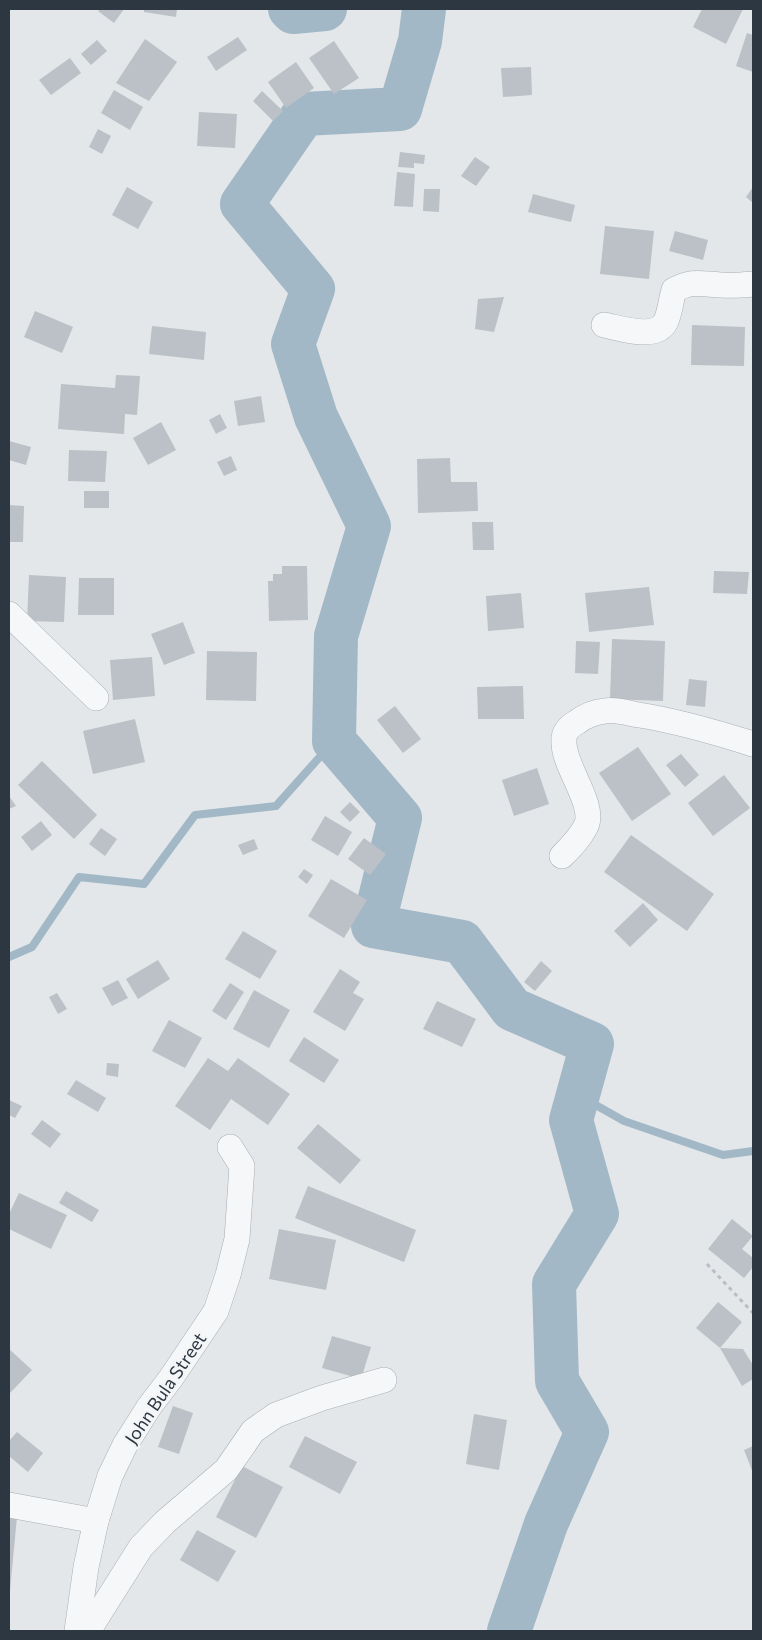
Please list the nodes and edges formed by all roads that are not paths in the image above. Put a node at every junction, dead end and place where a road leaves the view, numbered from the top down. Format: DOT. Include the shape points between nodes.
graph roads {
  1 [pos="753,284"];
  2 [pos="604,325"];
  3 [pos="9,614"];
  4 [pos="96,698"];
  5 [pos="753,744"];
  6 [pos="562,856"];
  7 [pos="230,1147"];
  8 [pos="384,1380"];
  9 [pos="9,1505"];
  10 [pos="96,1521"];
  11 [pos="77,1631"];
  12 [pos="88,1631"];
  1 -- 2 [label="street" via="686,284 674,290 667,320 655,331"];
  3 -- 4 [label="street"];
  5 -- 6 [label="street" via="664,719 606,710 586,716 564,733 564,745 585,804 587,824"];
  7 -- 10 [label="street, John Bula Street" via="242,1166 241,1203 237,1239 216,1311 125,1445 110,1476"];
  8 -- 12 [label="street" via="276,1414 253,1431 226,1470 141,1547"];
  9 -- 10 [label="street"];
  10 -- 11 [label="street, John Bula Street"];
}
